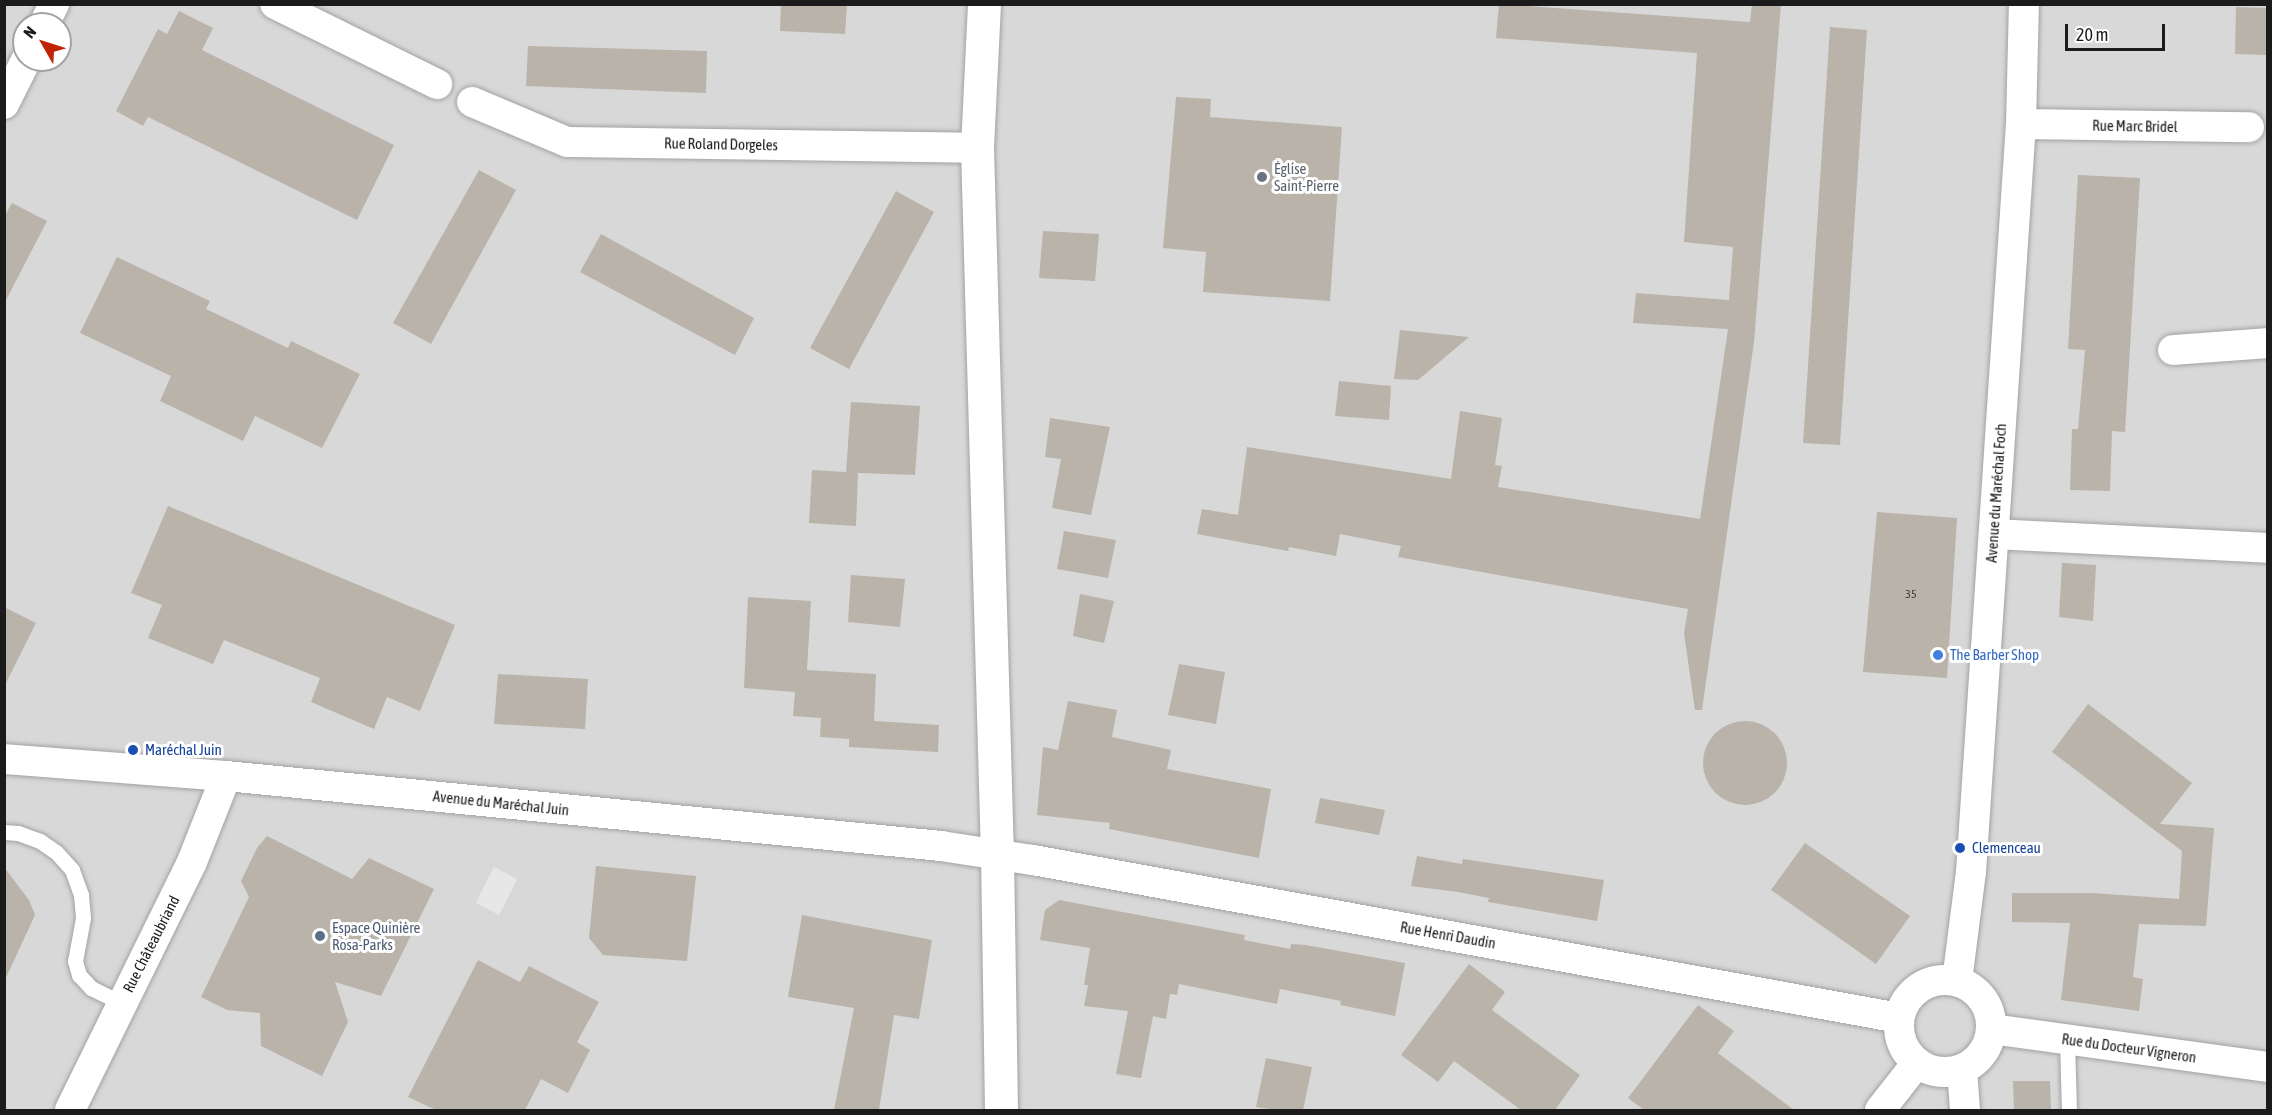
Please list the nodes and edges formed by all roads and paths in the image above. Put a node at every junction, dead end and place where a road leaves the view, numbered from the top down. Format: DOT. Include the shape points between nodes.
graph roads {
  1 [pos="275,4"];
  2 [pos="984,4"];
  3 [pos="2024,4"];
  4 [pos="20,72"];
  5 [pos="437,84"];
  6 [pos="472,102"];
  7 [pos="4,104"];
  8 [pos="2021,124"];
  9 [pos="2249,127"];
  10 [pos="977,148"];
  11 [pos="2268,343"];
  12 [pos="2173,350"];
  13 [pos="1994,534"];
  14 [pos="2268,548"];
  15 [pos="4,759"];
  16 [pos="226,776"];
  17 [pos="4,832"];
  18 [pos="997,855"];
  19 [pos="1957,981"];
  20 [pos="122,1003"];
  21 [pos="1899,1018"];
  22 [pos="1991,1029"];
  23 [pos="2067,1040"];
  24 [pos="1917,1063"];
  25 [pos="2268,1067"];
  26 [pos="1962,1069"];
  27 [pos="1007,1109"];
  28 [pos="70,1110"];
  29 [pos="1880,1110"];
  30 [pos="1965,1110"];
  31 [pos="2069,1110"];
  1 -- 5 [label="street"];
  2 -- 10 [label="street"];
  3 -- 8 [label="street, Avenue du Maréchal Foch"];
  4 -- 7 [label="street"];
  6 -- 10 [label="street, Rue Roland Dorgeles" via="567,142"];
  8 -- 9 [label="street, Rue Marc Bridel"];
  8 -- 13 [label="street, Avenue du Maréchal Foch"];
  10 -- 18 [label="street"];
  11 -- 12 [label="street"];
  13 -- 14 [label="street"];
  13 -- 19 [label="street, Avenue du Maréchal Foch" via="1971,872"];
  15 -- 16 [label="street, Avenue du Maréchal Juin"];
  16 -- 18 [label="street, Avenue du Maréchal Juin" via="930,845"];
  16 -- 20 [label="street, Rue Châteaubriand" via="192,862"];
  17 -- 20 [label="lane" via="39,841 72,870 81,895 83,918 75,961 79,975 91,988"];
  18 -- 21 [label="street, Rue Henri Daudin"];
  18 -- 27 [label="street"];
  19 -- 21 [label="street" via="1941,979 1926,983 1904,1003"];
  19 -- 22 [label="street" via="1982,999"];
  20 -- 28 [label="street, Rue Châteaubriand"];
  21 -- 24 [label="street" via="1901,1043"];
  22 -- 23 [label="street, Rue du Docteur Vigneron"];
  22 -- 26 [label="street" via="1982,1053"];
  23 -- 25 [label="street, Rue du Docteur Vigneron"];
  23 -- 31 [label="lane"];
  24 -- 26 [label="street" via="1939,1071"];
  24 -- 29 [label="street"];
  26 -- 30 [label="street"];
}
